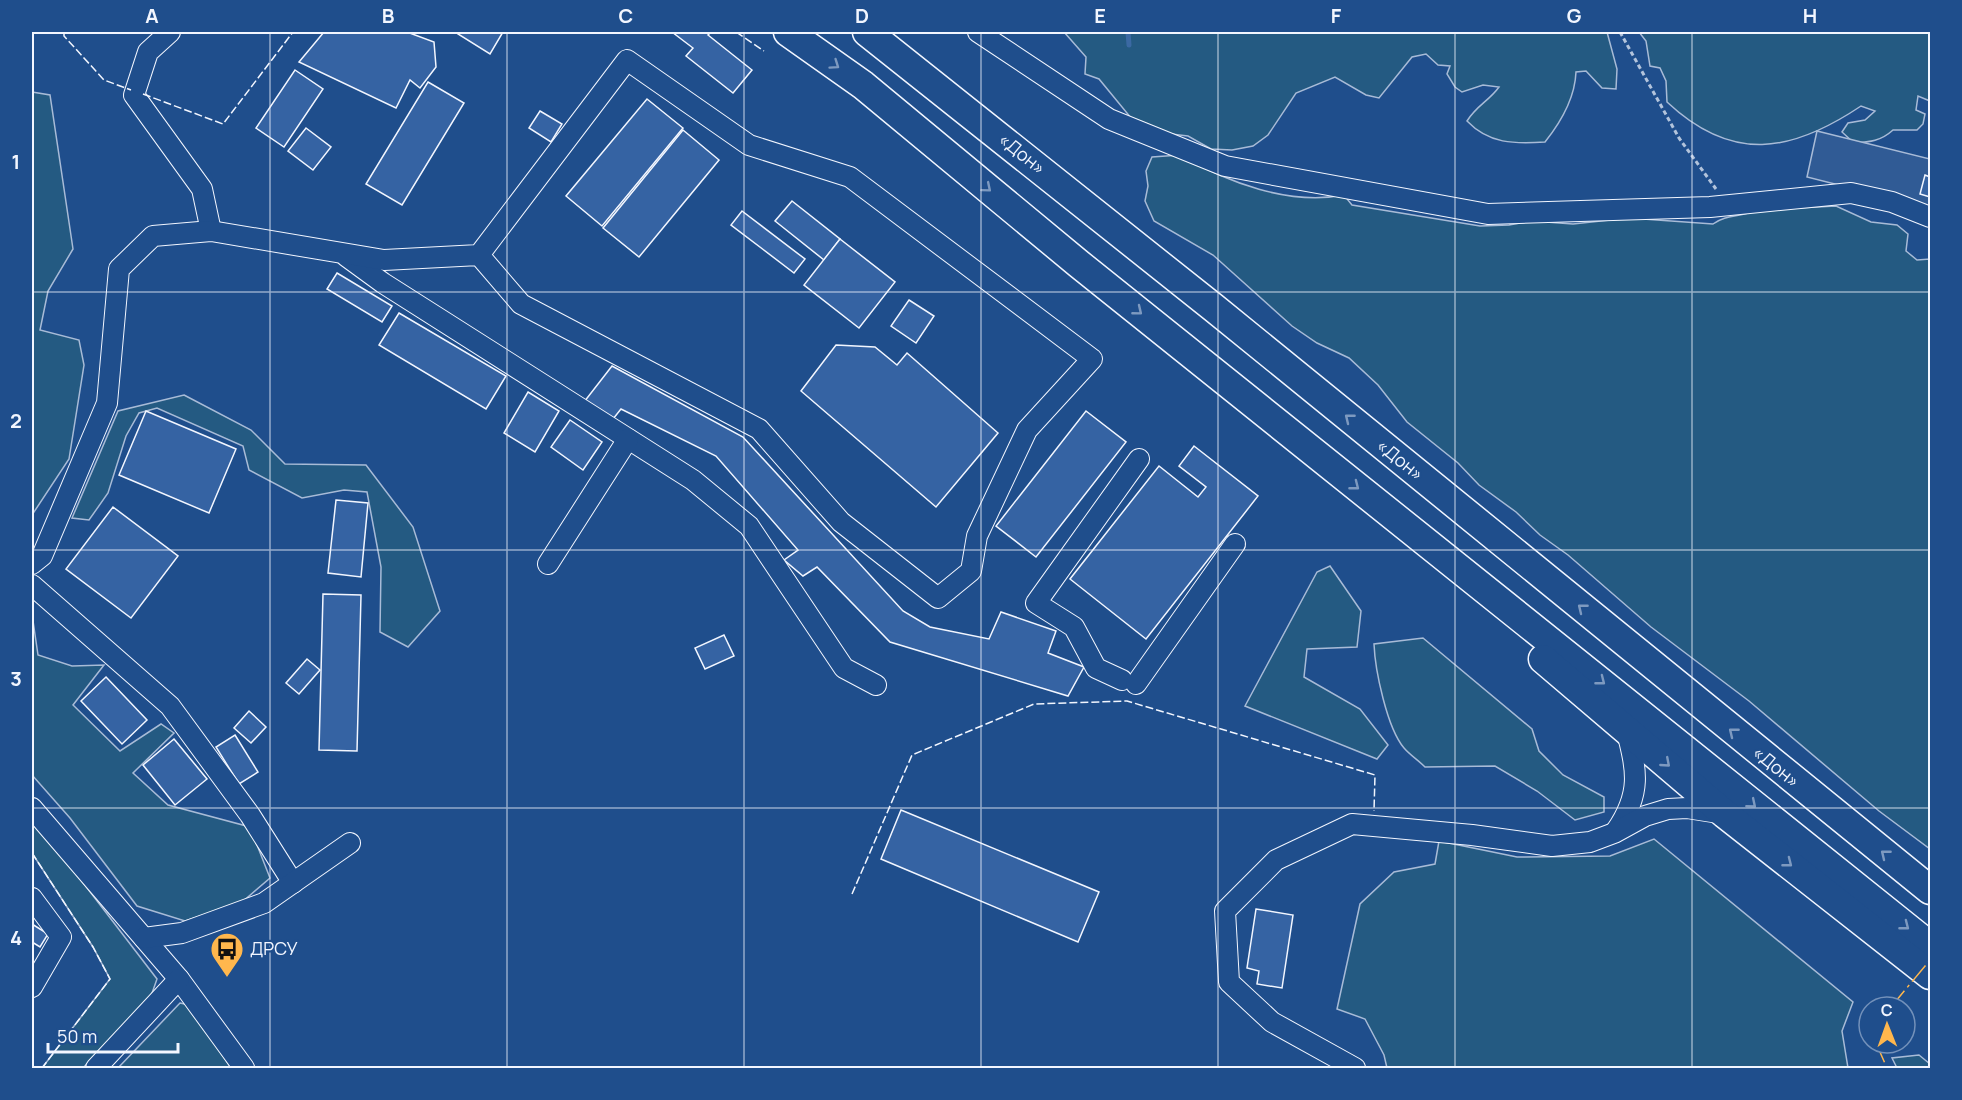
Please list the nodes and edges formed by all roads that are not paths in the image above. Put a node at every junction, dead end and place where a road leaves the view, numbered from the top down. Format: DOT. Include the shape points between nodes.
graph roads {
  1 [pos="170,32"];
  2 [pos="788,32"];
  3 [pos="867,32"];
  4 [pos="978,32"];
  5 [pos="1930,217"];
  6 [pos="211,231"];
  7 [pos="342,252"];
  8 [pos="479,255"];
  9 [pos="628,440"];
  10 [pos="1139,459"];
  11 [pos="1235,544"];
  12 [pos="32,564"];
  13 [pos="548,564"];
  14 [pos="32,585"];
  15 [pos="1506,606"];
  16 [pos="876,685"];
  17 [pos="1626,728"];
  18 [pos="32,808"];
  19 [pos="1725,814"];
  20 [pos="1614,833"];
  21 [pos="350,843"];
  22 [pos="292,883"];
  23 [pos="1930,890"];
  24 [pos="32,898"];
  25 [pos="144,938"];
  26 [pos="1930,946"];
  27 [pos="1930,975"];
  28 [pos="179,979"];
  29 [pos="32,987"];
  30 [pos="96,1068"];
  31 [pos="244,1068"];
  32 [pos="1355,1068"];
  1 -- 6 [label="street" via="148,52 134,95 202,189"];
  2 -- 15 [label="highway, one-way" via="863,85 1079,264"];
  23 -- 3 [label="highway, «Дон», one-way" via="1224,315"];
  4 -- 5 [label="street" via="1109,118 1225,166 1488,214 1728,205 1851,193 1892,202"];
  6 -- 7 [label="street"];
  6 -- 12 [label="street" via="153,236 119,269 107,403 42,556"];
  7 -- 8 [label="street" via="384,260"];
  7 -- 9 [label="street" via="383,283"];
  8 -- 8 [label="street" via="521,304 759,429 841,522 938,598 972,571 977,536 1027,430 1092,359 850,177 749,145 627,60"];
  9 -- 13 [label="street"];
  9 -- 16 [label="street" via="693,480 749,526 844,668"];
  10 -- 11 [label="street" via="1036,603 1074,627 1096,668 1129,682"];
  14 -- 22 [label="street" via="170,706 250,815"];
  15 -- 17 [label="highway" via="1545,662"];
  15 -- 26 [label="highway, one-way"];
  17 -- 19 [label="highway, one-way"];
  17 -- 20 [label="street" via="1635,789 1629,811"];
  18 -- 25 [label="street"];
  19 -- 20 [label="street" via="1668,809"];
  19 -- 27 [label="highway, one-way"];
  20 -- 32 [label="street" via="1590,842 1552,846 1352,824 1276,860 1226,911 1228,982 1272,1022"];
  21 -- 22 [label="street"];
  22 -- 25 [label="street" via="264,903 182,933"];
  24 -- 29 [label="street" via="61,937"];
  25 -- 28 [label="street"];
  28 -- 30 [label="street"];
  28 -- 31 [label="street"];
}
